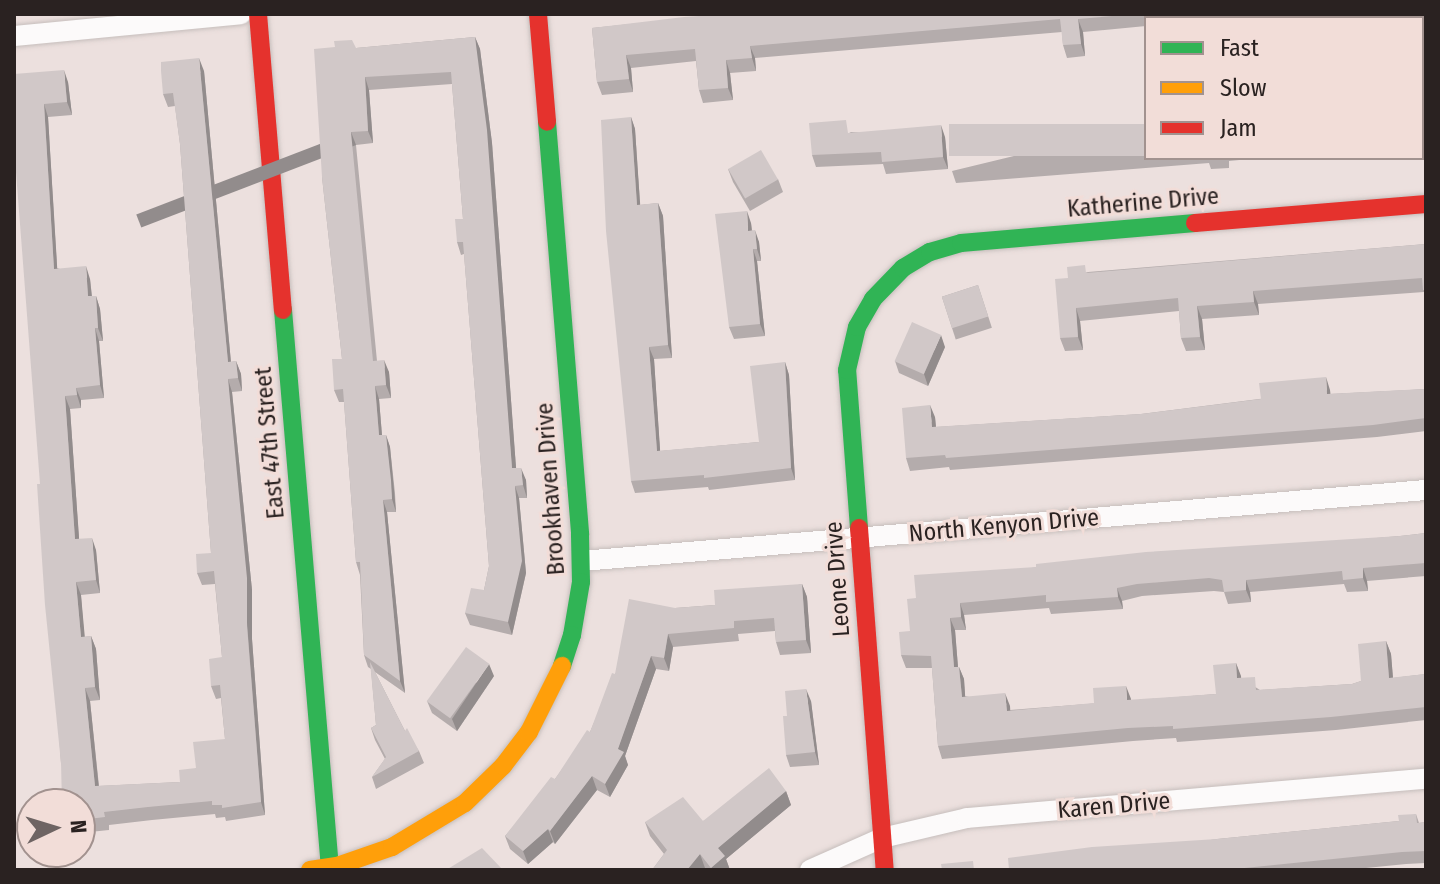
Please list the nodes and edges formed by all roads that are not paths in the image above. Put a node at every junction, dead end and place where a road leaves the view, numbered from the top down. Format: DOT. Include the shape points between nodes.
graph roads {
  1 [pos="241,14"];
  2 [pos="258,14"];
  3 [pos="538,14"];
  4 [pos="14,36"];
  5 [pos="1426,204"];
  6 [pos="880,292"];
  7 [pos="1426,490"];
  8 [pos="859,538"];
  9 [pos="582,561"];
  10 [pos="1426,779"];
  11 [pos="882,838"];
  12 [pos="330,868"];
  13 [pos="310,870"];
  14 [pos="810,870"];
  15 [pos="885,870"];
  1 -- 4 [label="street"];
  2 -- 12 [label="street, East 47th Street"];
  3 -- 9 [label="street, Brookhaven Drive"];
  5 -- 6 [label="street, Katherine Drive" via="961,243 921,257"];
  6 -- 8 [label="street, Leone Drive" via="857,327 847,370"];
  7 -- 8 [label="street, North Kenyon Drive"];
  8 -- 9 [label="street, North Kenyon Drive"];
  8 -- 11 [label="street, Leone Drive"];
  9 -- 12 [label="street, Brookhaven Drive" via="572,635 559,675 529,732 503,766 429,828 371,856"];
  10 -- 11 [label="street, Karen Drive" via="988,816"];
  11 -- 14 [label="street, Karen Drive"];
  11 -- 15 [label="street, Leone Drive"];
  12 -- 13 [label="street, Brookhaven Drive"];
}
